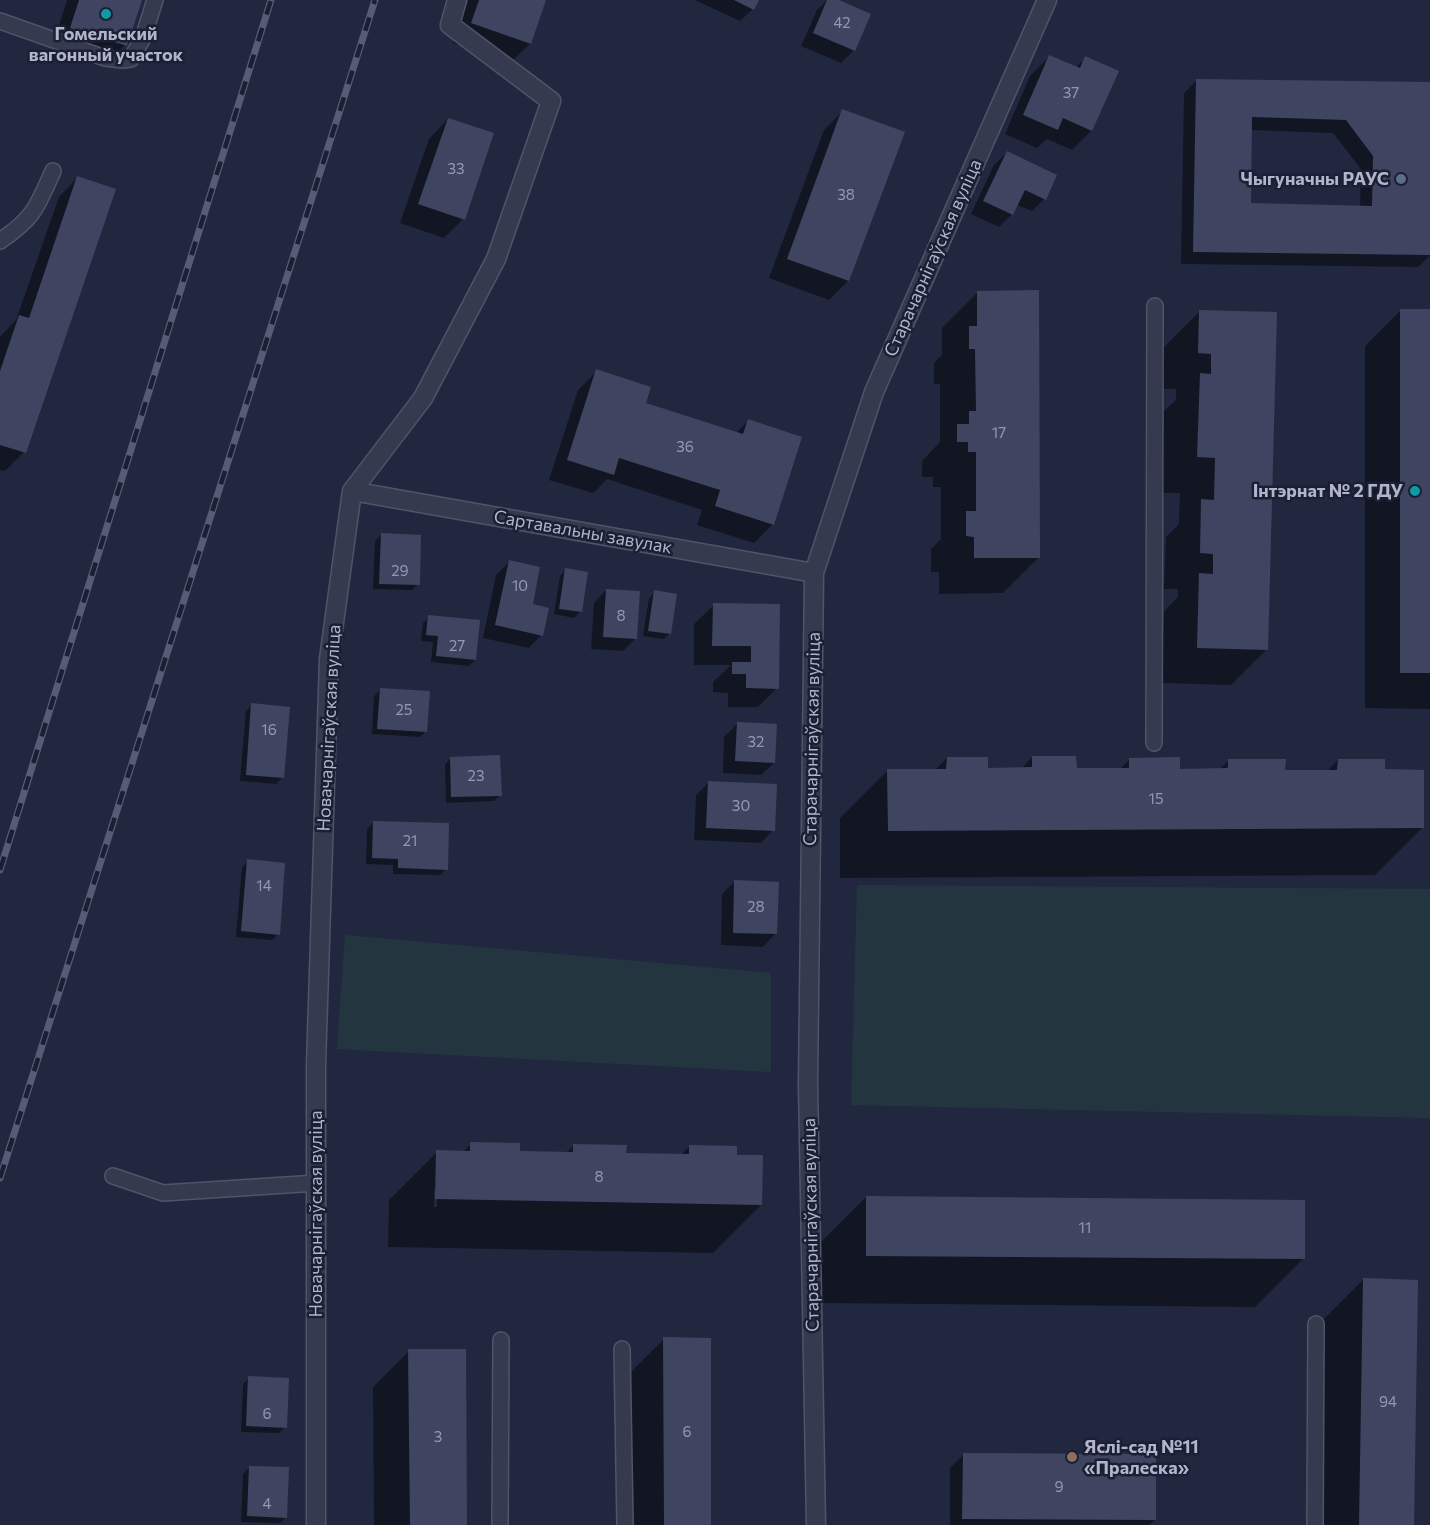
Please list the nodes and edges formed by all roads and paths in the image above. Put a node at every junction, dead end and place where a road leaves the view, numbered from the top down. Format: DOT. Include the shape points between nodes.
graph roads {
  1 [pos="155,0"];
  2 [pos="457,0"];
  3 [pos="1047,0"];
  4 [pos="0,21"];
  5 [pos="53,171"];
  6 [pos="0,241"];
  7 [pos="1155,306"];
  8 [pos="352,491"];
  9 [pos="814,573"];
  10 [pos="1154,743"];
  11 [pos="113,1176"];
  12 [pos="317,1183"];
  13 [pos="1316,1324"];
  14 [pos="501,1340"];
  15 [pos="622,1349"];
  16 [pos="316,1525"];
  17 [pos="500,1525"];
  18 [pos="625,1525"];
  19 [pos="816,1525"];
  20 [pos="1315,1525"];
  1 -- 4 [label="lane" via="130,59 105,58"];
  2 -- 8 [label="street, Новачарнігаўская вуліца" via="450,26 551,100 496,259 423,398"];
  3 -- 9 [label="street, Старачарнігаўская вуліца" via="874,392"];
  5 -- 6 [label="lane" via="34,212"];
  7 -- 10 [label="lane"];
  8 -- 9 [label="street, Сартавальны завулак"];
  8 -- 12 [label="street, Новачарнігаўская вуліца" via="329,659 316,1065"];
  9 -- 19 [label="street, Старачарнігаўская вуліца" via="808,1084"];
  11 -- 12 [label="lane" via="163,1193"];
  12 -- 16 [label="street, Новачарнігаўская вуліца"];
  13 -- 20 [label="lane"];
  14 -- 17 [label="lane"];
  15 -- 18 [label="lane"];
}
